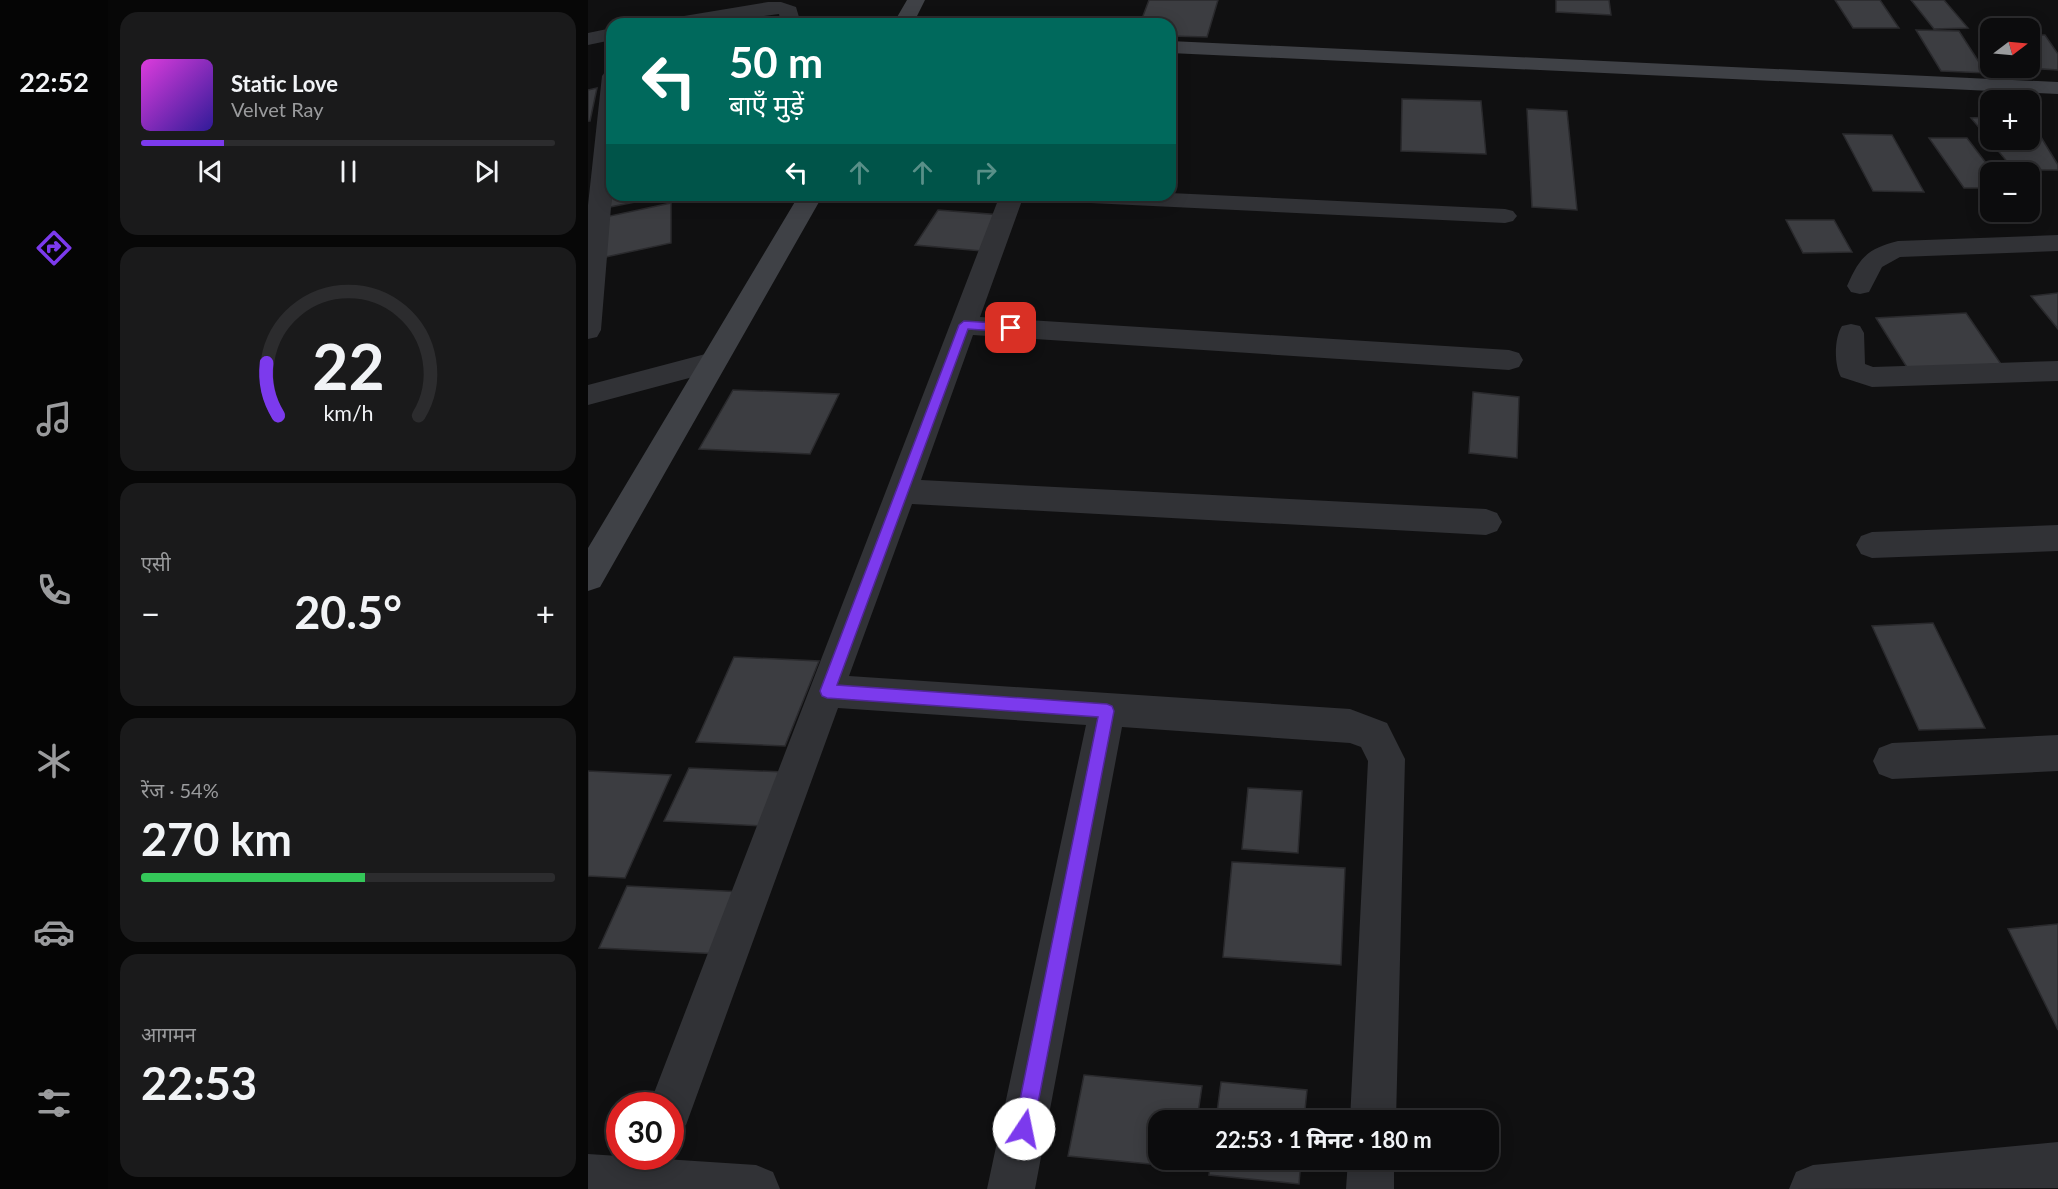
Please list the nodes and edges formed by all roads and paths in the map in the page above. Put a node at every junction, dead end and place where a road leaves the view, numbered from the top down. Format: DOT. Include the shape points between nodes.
graph roads {
  1 [pos="916,0"];
  2 [pos="708,18"];
  3 [pos="790,18"];
  4 [pos="906,18"];
  5 [pos="606,35"];
  6 [pos="588,39"];
  7 [pos="1176,47"];
  8 [pos="1176,64"];
  9 [pos="1777,84"];
  10 [pos="1804,85"];
  11 [pos="2058,88"];
  12 [pos="1980,102"];
  13 [pos="2040,105"];
  14 [pos="2058,106"];
  15 [pos="606,117"];
  16 [pos="602,144"];
  17 [pos="1176,200"];
  18 [pos="807,201"];
  19 [pos="1010,201"];
  20 [pos="1505,216"];
  21 [pos="2058,243"];
  22 [pos="1860,286"];
  23 [pos="964,325"];
  24 [pos="588,330"];
  25 [pos="1851,333"];
  26 [pos="1509,360"];
  27 [pos="713,362"];
  28 [pos="2058,370"];
  29 [pos="588,395"];
  30 [pos="902,491"];
  31 [pos="1486,522"];
  32 [pos="2058,538"];
  33 [pos="1872,545"];
  34 [pos="592,561"];
  35 [pos="827,691"];
  36 [pos="1107,711"];
  37 [pos="2058,753"];
  38 [pos="1893,761"];
  39 [pos="676,1092"];
  40 [pos="1373,1110"];
  41 [pos="2058,1166"];
  42 [pos="1371,1170"];
  43 [pos="646,1176"];
  44 [pos="588,1178"];
  45 [pos="756,1189"];
  46 [pos="1011,1189"];
  47 [pos="1370,1189"];
  48 [pos="1813,1189"];
  1 -- 4 [label="street"];
  2 -- 3 [label="street" via="768,8 781,8 789,12"];
  5 -- 6 [label="street"];
  7 -- 9 [label="street"];
  8 -- 9 [label="street"];
  9 -- 10 [label="street"];
  10 -- 11 [label="street"];
  10 -- 12 [label="street"];
  13 -- 14 [label="street"];
  15 -- 16 [label="street"];
  16 -- 24 [label="street"];
  17 -- 20 [label="street"];
  18 -- 27 [label="street"];
  19 -- 23 [label="street"];
  21 -- 22 [label="street" via="1898,249 1878,255"];
  23 -- 26 [label="street"];
  23 -- 30 [label="street"];
  25 -- 28 [label="street" via="1851,370 1872,378"];
  27 -- 29 [label="street"];
  27 -- 34 [label="street"];
  30 -- 31 [label="street"];
  30 -- 35 [label="street"];
  32 -- 33 [label="street"];
  35 -- 36 [label="street"];
  35 -- 39 [label="street"];
  36 -- 40 [label="street" via="1350,726 1374,735 1387,759"];
  36 -- 46 [label="street"];
  37 -- 38 [label="street"];
  41 -- 48 [label="street"];
  42 -- 47 [label="street"];
  43 -- 44 [label="street"];
  43 -- 45 [label="street"];
}
